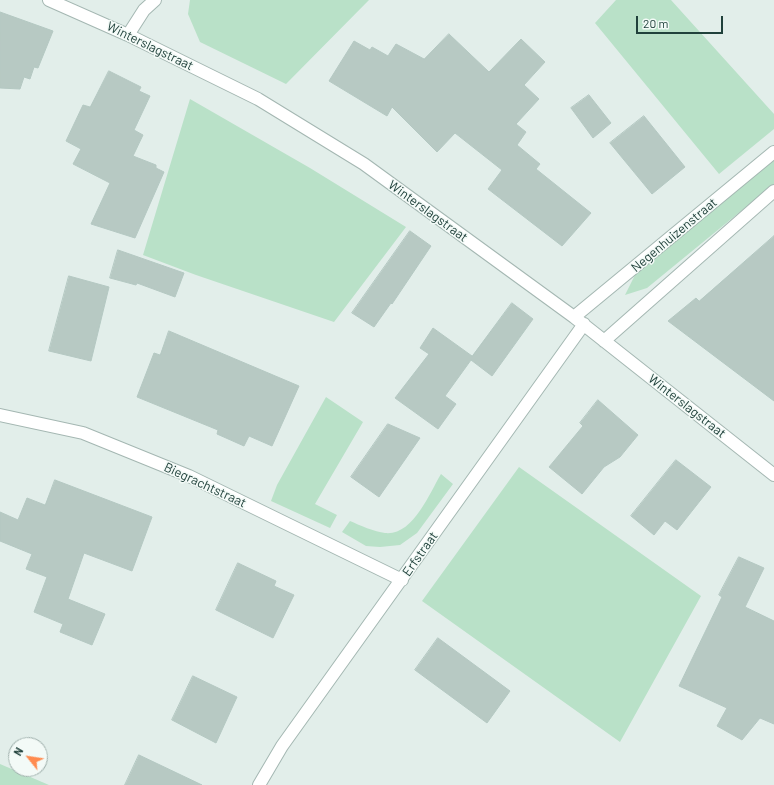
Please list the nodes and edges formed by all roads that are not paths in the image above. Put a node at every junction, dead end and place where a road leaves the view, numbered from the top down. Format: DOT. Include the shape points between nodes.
graph roads {
  1 [pos="49,0"];
  2 [pos="155,0"];
  3 [pos="128,34"];
  4 [pos="774,152"];
  5 [pos="774,191"];
  6 [pos="579,321"];
  7 [pos="604,341"];
  8 [pos="0,415"];
  9 [pos="774,475"];
  10 [pos="402,580"];
  11 [pos="259,785"];
  1 -- 3 [label="street, Winterslagstraat"];
  2 -- 3 [label="street" via="144,10"];
  3 -- 6 [label="street, Winterslagstraat" via="258,99 364,164"];
  4 -- 6 [label="street, Negenhuizenstraat"];
  5 -- 7 [label="street"];
  6 -- 7 [label="street, Winterslagstraat"];
  6 -- 10 [label="street, Erfstraat"];
  7 -- 9 [label="street, Winterslagstraat"];
  8 -- 10 [label="street, Biegrachtstraat" via="83,433 182,473"];
  10 -- 11 [label="street, Erfstraat" via="282,746"];
}
